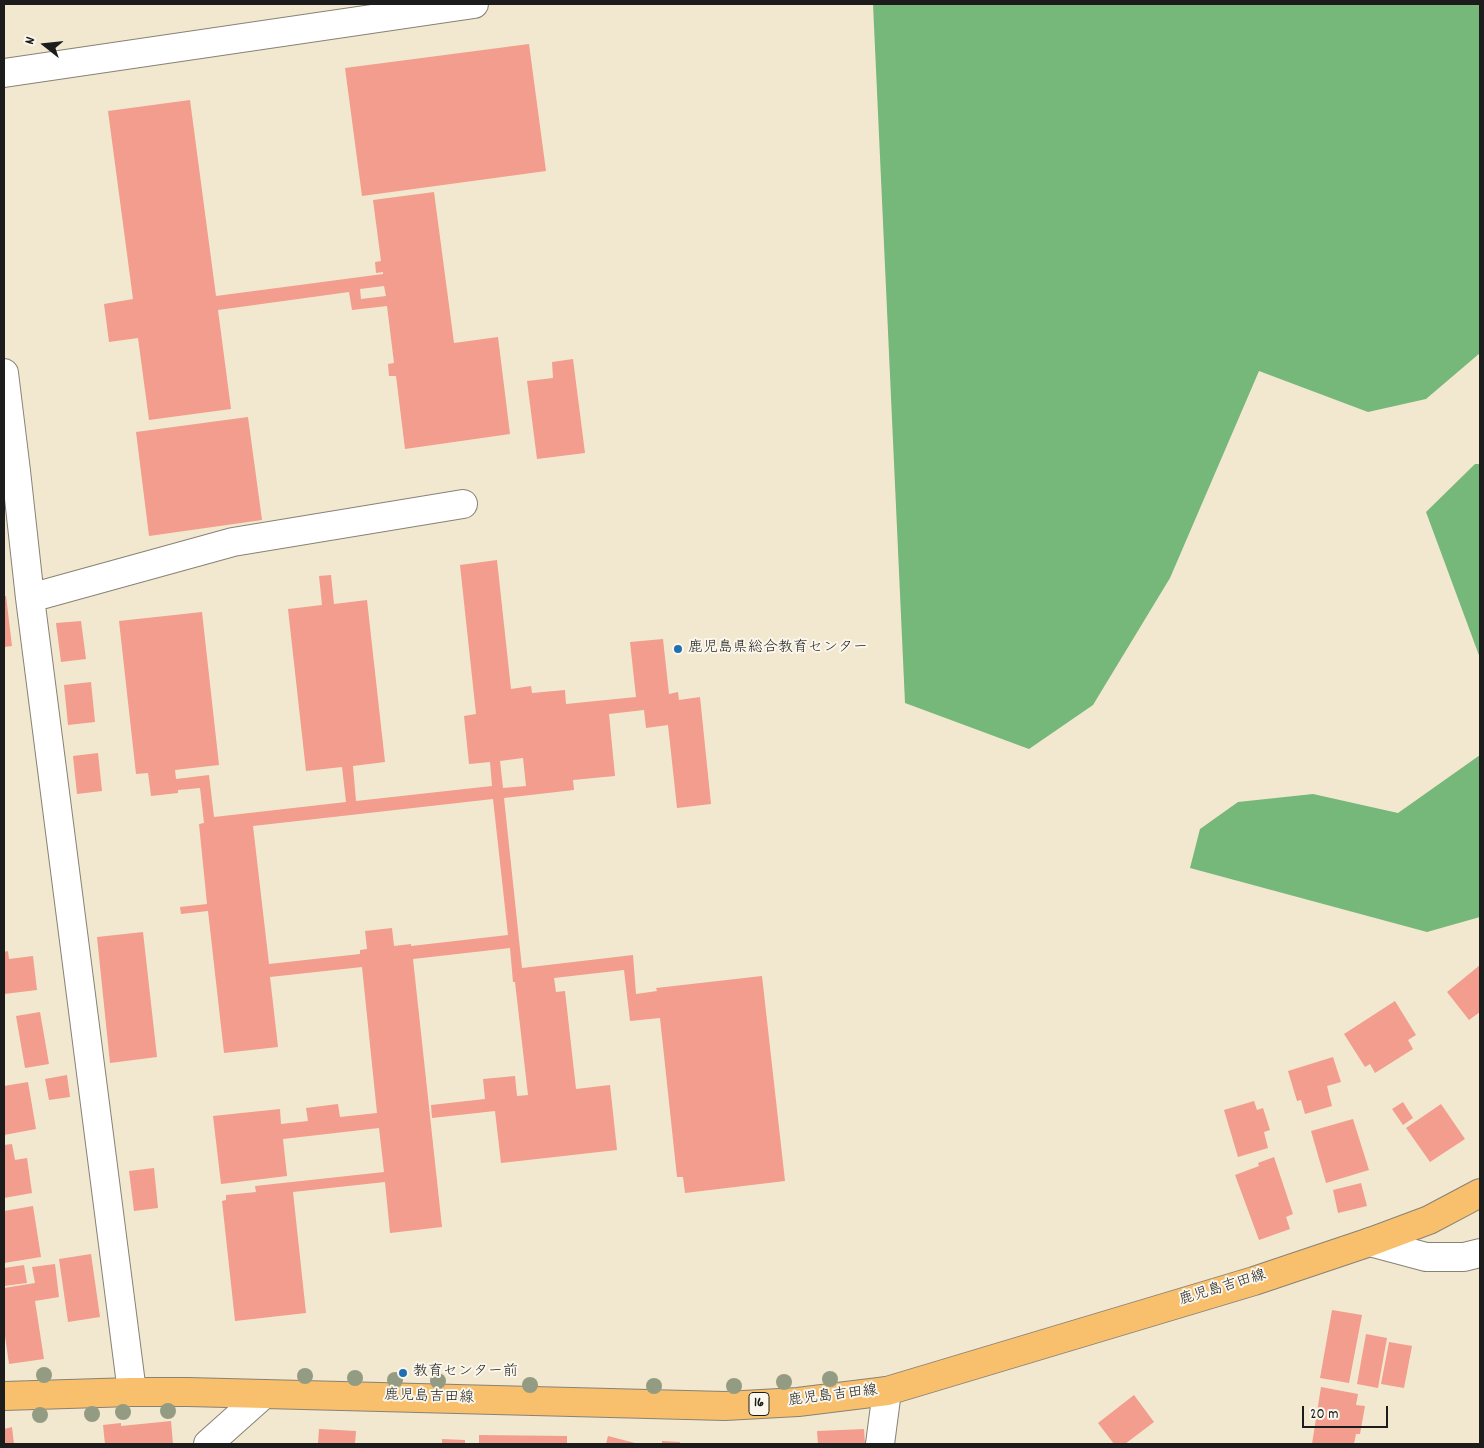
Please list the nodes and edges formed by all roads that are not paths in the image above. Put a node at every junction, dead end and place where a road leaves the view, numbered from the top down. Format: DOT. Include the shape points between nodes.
graph roads {
  1 [pos="474,4"];
  2 [pos="4,73"];
  3 [pos="4,373"];
  4 [pos="10,472"];
  5 [pos="463,504"];
  6 [pos="30,598"];
  7 [pos="1480,1192"];
  8 [pos="1370,1242"];
  9 [pos="1480,1253"];
  10 [pos="887,1391"];
  11 [pos="132,1392"];
  12 [pos="264,1394"];
  13 [pos="4,1396"];
  14 [pos="208,1444"];
  15 [pos="880,1444"];
  1 -- 2 [label="street"];
  3 -- 4 [label="street"];
  4 -- 6 [label="street"];
  5 -- 6 [label="street" via="233,542"];
  6 -- 11 [label="street"];
  7 -- 8 [label="main road, 鹿児島吉田線 / 16" via="1429,1220"];
  8 -- 9 [label="street" via="1426,1257 1464,1257"];
  8 -- 10 [label="main road, 鹿児島吉田線 / 16" via="1254,1281"];
  10 -- 12 [label="main road, 鹿児島吉田線 / 16" via="798,1402 725,1406"];
  10 -- 15 [label="street"];
  11 -- 12 [label="main road, 鹿児島吉田線 / 16"];
  11 -- 13 [label="main road, 鹿児島吉田線 / 16"];
  12 -- 14 [label="street"];
}
